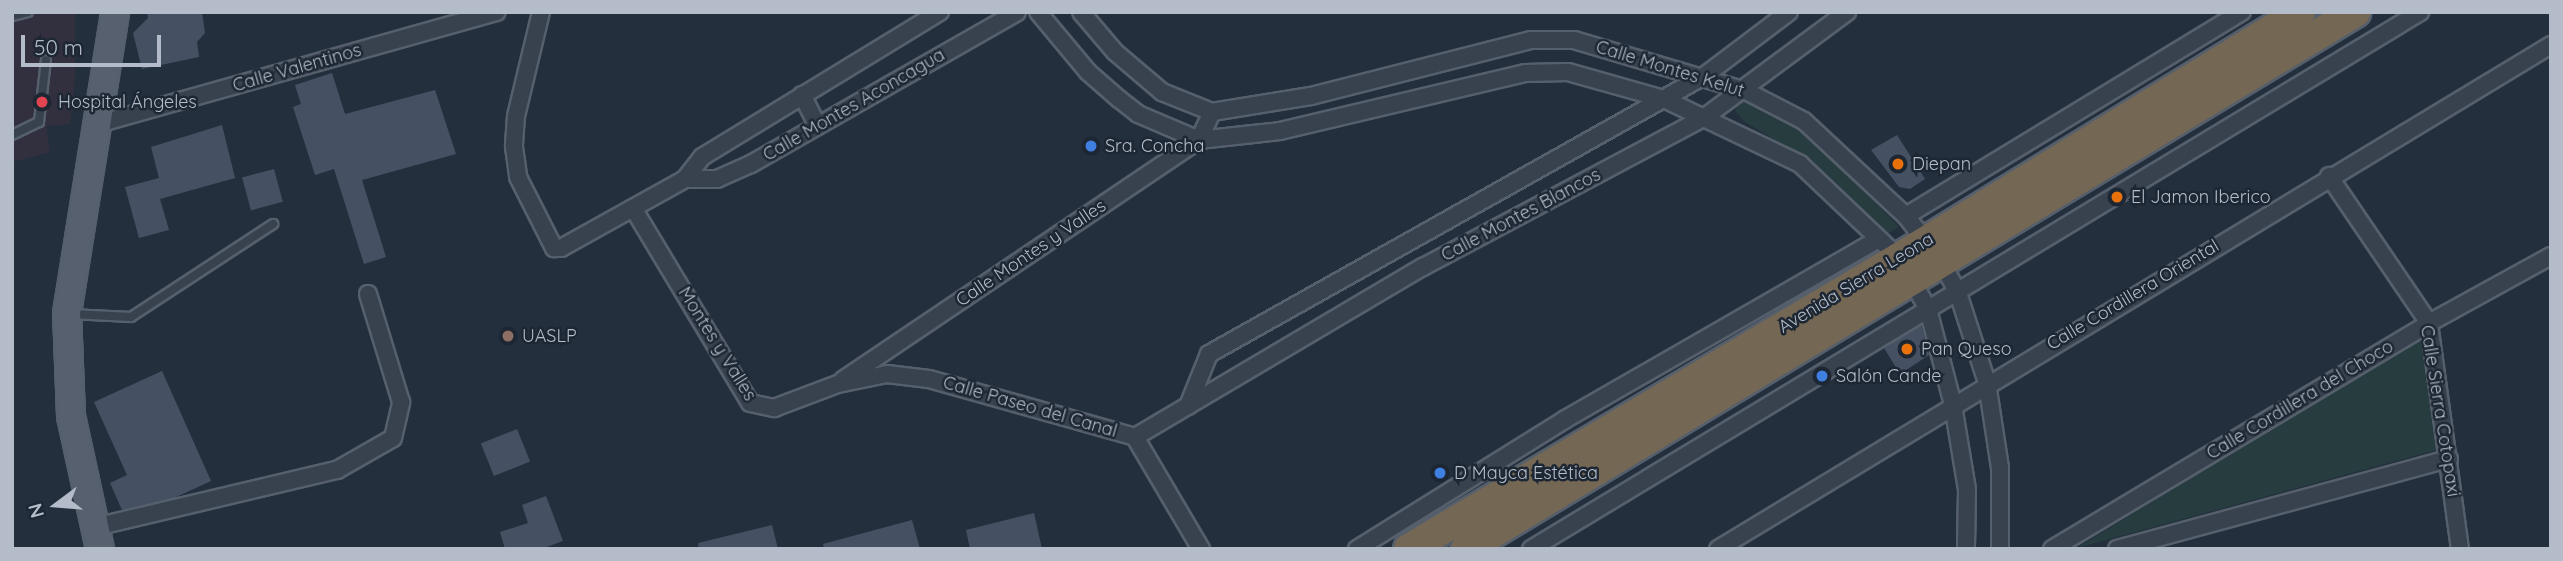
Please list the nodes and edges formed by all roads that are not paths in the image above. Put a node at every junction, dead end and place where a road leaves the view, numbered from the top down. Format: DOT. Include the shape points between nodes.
graph roads {
  1 [pos="28,12"];
  2 [pos="497,12"];
  3 [pos="541,12"];
  4 [pos="940,12"];
  5 [pos="1017,12"];
  6 [pos="1038,12"];
  7 [pos="1081,12"];
  8 [pos="1789,12"];
  9 [pos="1847,12"];
  10 [pos="2242,12"];
  11 [pos="2300,12"];
  12 [pos="2355,12"];
  13 [pos="2420,12"];
  14 [pos="12,16"];
  15 [pos="111,17"];
  16 [pos="2551,45"];
  17 [pos="46,60"];
  18 [pos="1704,76"];
  19 [pos="1746,91"];
  20 [pos="802,95"];
  21 [pos="1664,99"];
  22 [pos="1212,112"];
  23 [pos="1705,117"];
  24 [pos="98,124"];
  25 [pos="817,124"];
  26 [pos="12,135"];
  27 [pos="1199,140"];
  28 [pos="2329,176"];
  29 [pos="685,179"];
  30 [pos="633,208"];
  31 [pos="1906,216"];
  32 [pos="273,223"];
  33 [pos="1934,251"];
  34 [pos="2551,256"];
  35 [pos="1897,258"];
  36 [pos="1958,293"];
  37 [pos="368,294"];
  38 [pos="1928,309"];
  39 [pos="67,313"];
  40 [pos="2429,323"];
  41 [pos="1987,383"];
  42 [pos="838,384"];
  43 [pos="1691,397"];
  44 [pos="1952,405"];
  45 [pos="1188,406"];
  46 [pos="1135,437"];
  47 [pos="2449,459"];
  48 [pos="98,538"];
  49 [pos="1201,549"];
  50 [pos="1357,549"];
  51 [pos="1409,549"];
  52 [pos="1466,549"];
  53 [pos="1531,549"];
  54 [pos="1718,549"];
  55 [pos="1966,549"];
  56 [pos="2000,549"];
  57 [pos="2052,549"];
  58 [pos="2117,549"];
  59 [pos="2460,549"];
  1 -- 14 [label="lane"];
  2 -- 24 [label="street, Calle Valentinos"];
  3 -- 30 [label="street, Calle Montes Aconcagua" via="516,116 518,177 554,248"];
  4 -- 20 [label="street, Calle Montes Aconcagua"];
  5 -- 25 [label="street, Calle Montes Aconcagua"];
  6 -- 27 [label="street, Calle Montes Kelut" via="1088,72 1119,99 1138,114"];
  7 -- 22 [label="street" via="1115,52 1162,92"];
  8 -- 18 [label="street, Calle Montes Blancos"];
  9 -- 19 [label="street, Calle Montes Blancos"];
  10 -- 31 [label="street, Avenida Sierra Leona"];
  11 -- 33 [label="highway, Avenida Sierra Leona"];
  12 -- 33 [label="highway, Avenida Sierra Leona"];
  13 -- 36 [label="street"];
  15 -- 24 [label="main road"];
  16 -- 28 [label="street, Calle Cordillera Oriental"];
  17 -- 26 [label="lane" via="39,122"];
  18 -- 19 [label="street, Calle Montes Kelut"];
  18 -- 21 [label="street, Calle Montes Blancos"];
  18 -- 22 [label="street, Calle Montes Kelut" via="1574,40 1531,40 1311,96"];
  19 -- 23 [label="street, Calle Montes Blancos"];
  19 -- 31 [label="street, Calle Montes Kelut" via="1804,121"];
  20 -- 25 [label="street"];
  20 -- 29 [label="street, Calle Montes Aconcagua" via="702,157"];
  21 -- 23 [label="street, Calle Montes Kelut"];
  21 -- 27 [label="street, Calle Montes Kelut" via="1568,72 1525,73 1280,131"];
  21 -- 45 [label="street, Calle Montes Blancos" via="1209,354"];
  22 -- 27 [label="street"];
  23 -- 35 [label="street, Calle Montes Kelut" via="1800,164"];
  23 -- 45 [label="street, Calle Montes Blancos" via="1423,267"];
  24 -- 39 [label="main road"];
  25 -- 29 [label="street, Calle Montes Aconcagua" via="717,179"];
  27 -- 42 [label="street, Calle Montes y Valles"];
  28 -- 40 [label="street, Calle Sierra Cotopaxi"];
  28 -- 41 [label="street, Calle Cordillera Oriental"];
  29 -- 30 [label="street, Calle Montes Aconcagua"];
  30 -- 42 [label="street, Montes y Valles" via="750,403 774,408"];
  31 -- 33 [label="street, Calle Montes Kelut"];
  32 -- 39 [label="lane" via="131,317"];
  33 -- 35 [label="highway, Avenida Sierra Leona"];
  33 -- 36 [label="street, Calle Montes Kelut"];
  34 -- 40 [label="street, Calle Cordillera del Choco"];
  35 -- 38 [label="street, Calle Montes Kelut"];
  35 -- 43 [label="highway, Avenida Sierra Leona"];
  35 -- 50 [label="street, Avenida Sierra Leona" via="1564,420"];
  36 -- 38 [label="street"];
  36 -- 41 [label="street, Calle Montes Kelut"];
  37 -- 48 [label="street" via="401,402 393,438 337,470"];
  38 -- 44 [label="street, Calle Montes Kelut"];
  38 -- 53 [label="street"];
  39 -- 48 [label="main road" via="71,416"];
  40 -- 47 [label="street, Calle Sierra Cotopaxi"];
  40 -- 57 [label="street, Calle Cordillera del Choco"];
  41 -- 44 [label="street, Calle Cordillera Oriental"];
  41 -- 56 [label="street, Calle Montes Kelut" via="2000,468"];
  42 -- 46 [label="street, Calle Paseo del Canal" via="887,374 929,379"];
  43 -- 51 [label="highway, Avenida Sierra Leona"];
  43 -- 52 [label="highway, Avenida Sierra Leona"];
  44 -- 54 [label="street, Calle Cordillera Oriental"];
  44 -- 55 [label="street, Calle Montes Kelut" via="1967,490"];
  45 -- 46 [label="street, Calle Montes Blancos"];
  46 -- 49 [label="street, Calle Paseo del Canal"];
  47 -- 58 [label="street"];
  47 -- 59 [label="street, Calle Sierra Cotopaxi"];
}
